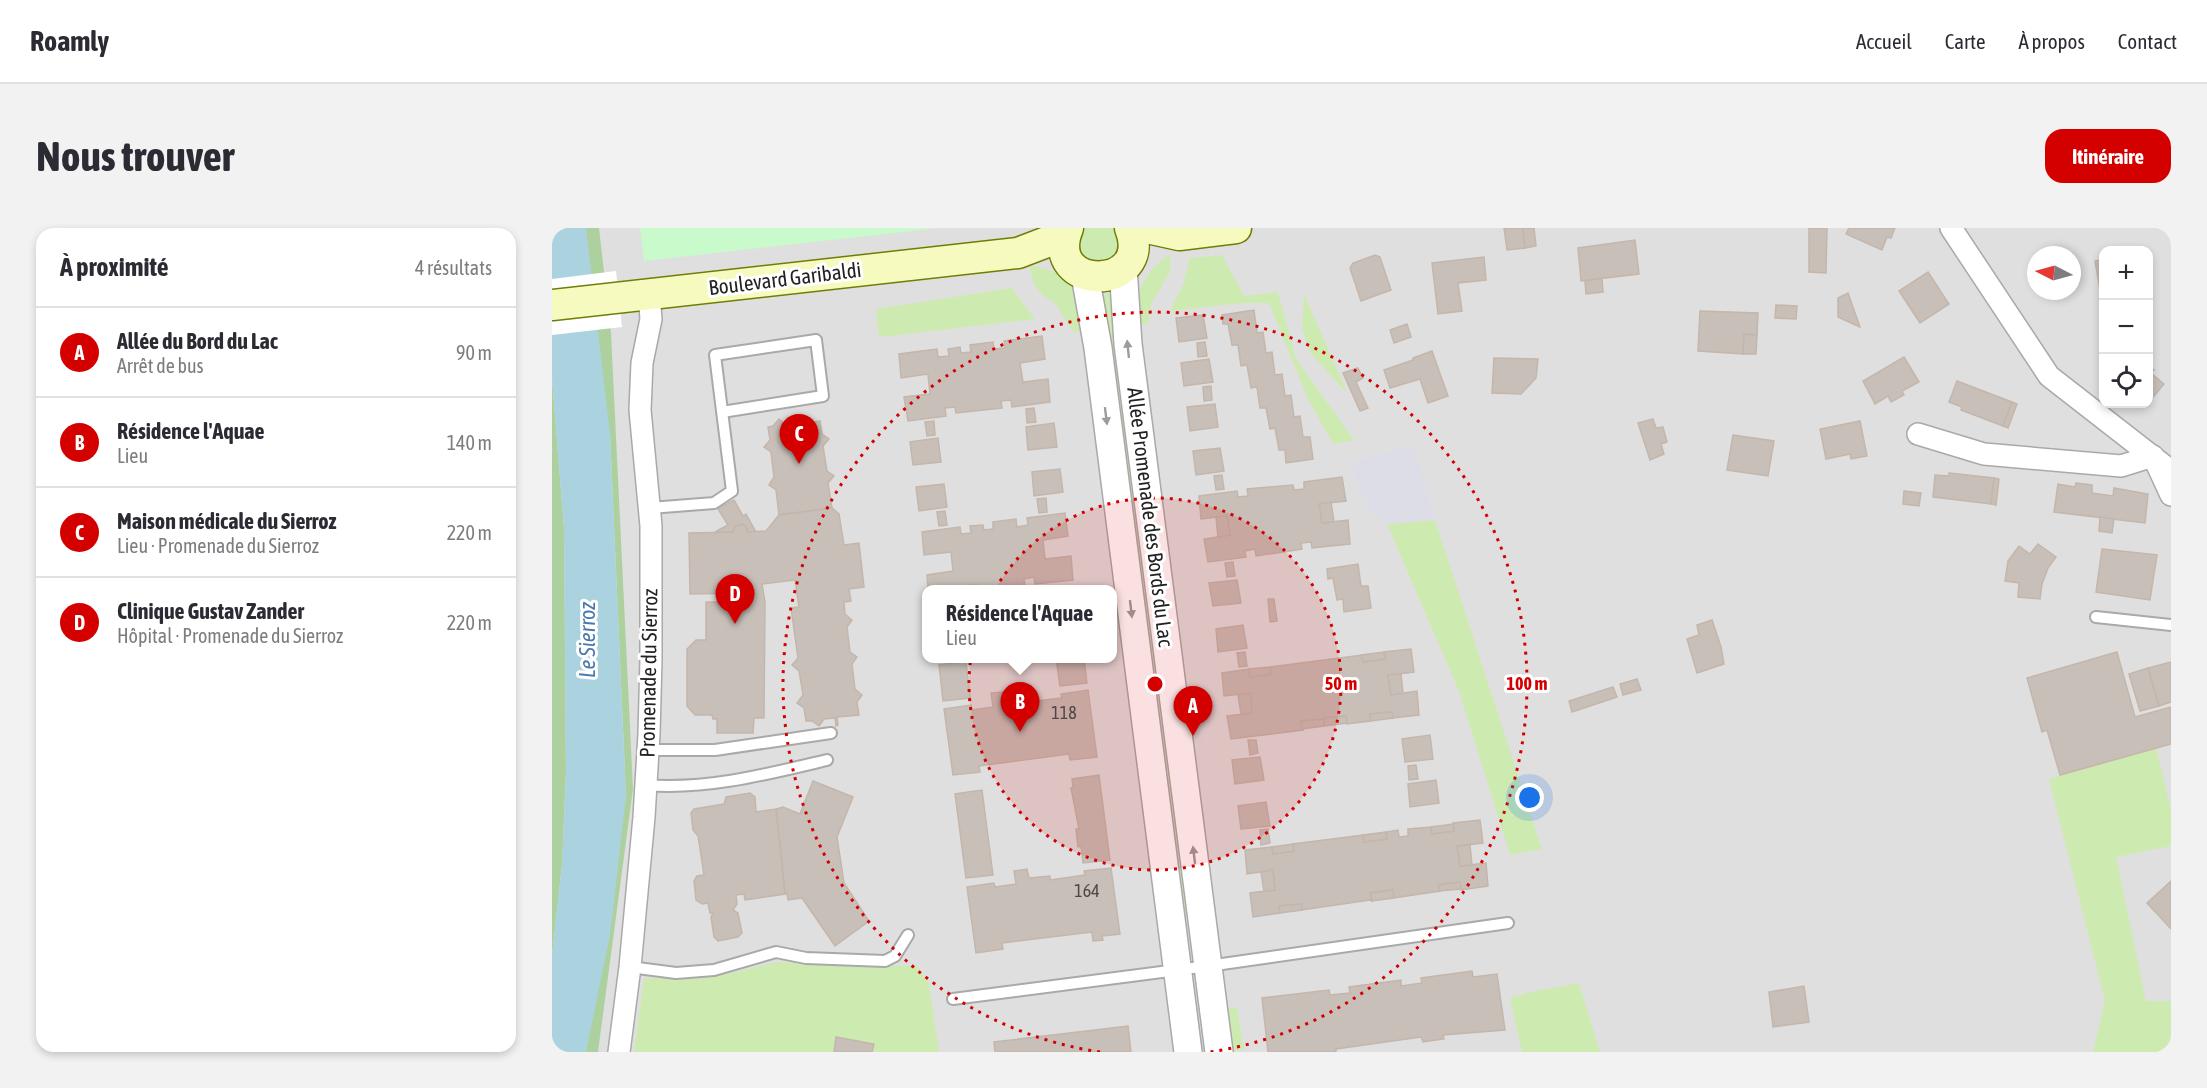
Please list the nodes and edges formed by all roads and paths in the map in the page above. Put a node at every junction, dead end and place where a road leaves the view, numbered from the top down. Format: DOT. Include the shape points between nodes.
graph roads {
  1 [pos="1130,228"];
  2 [pos="1148,228"];
  3 [pos="1236,228"];
  4 [pos="1951,228"];
  5 [pos="1179,234"];
  6 [pos="1072,250"];
  7 [pos="1127,262"];
  8 [pos="649,295"];
  9 [pos="552,305"];
  10 [pos="722,412"];
  11 [pos="1918,434"];
  12 [pos="2153,456"];
  13 [pos="2171,471"];
  14 [pos="2171,495"];
  15 [pos="650,508"];
  16 [pos="2096,617"];
  17 [pos="2171,625"];
  18 [pos="831,733"];
  19 [pos="648,750"];
  20 [pos="827,760"];
  21 [pos="646,785"];
  22 [pos="1508,923"];
  23 [pos="908,935"];
  24 [pos="1208,966"];
  25 [pos="630,967"];
  26 [pos="1178,970"];
  27 [pos="953,999"];
  28 [pos="619,1052"];
  29 [pos="1188,1052"];
  30 [pos="1219,1052"];
  1 -- 7 [label="main road" via="1133,246"];
  2 -- 5 [label="main road"];
  3 -- 5 [label="main road"];
  4 -- 12 [label="street" via="2049,376"];
  5 -- 7 [label="main road"];
  6 -- 7 [label="main road, Boulevard Garibaldi" via="1106,277"];
  6 -- 8 [label="main road, Boulevard Garibaldi"];
  6 -- 26 [label="street, Allée Promenade des Bords du Lac, one-way" via="1098,348"];
  24 -- 7 [label="street, Allée Promenade des Bords du Lac, one-way" via="1128,344"];
  8 -- 9 [label="main road, Boulevard Garibaldi"];
  8 -- 15 [label="street, Promenade du Sierroz" via="651,319 642,363 640,410"];
  10 -- 10 [label="lane" via="823,396 816,340 715,355"];
  10 -- 15 [label="lane" via="732,491 714,503"];
  11 -- 12 [label="street" via="1984,454 2121,466"];
  12 -- 13 [label="street"];
  12 -- 14 [label="street"];
  15 -- 19 [label="street, Promenade du Sierroz"];
  16 -- 17 [label="lane"];
  18 -- 19 [label="lane" via="715,750"];
  19 -- 21 [label="street, Promenade du Sierroz"];
  20 -- 21 [label="lane" via="748,779 667,787"];
  21 -- 25 [label="street, Promenade du Sierroz"];
  22 -- 24 [label="lane"];
  23 -- 25 [label="lane" via="895,956 885,961 806,958 776,952 714,970 676,973"];
  24 -- 26 [label="lane"];
  24 -- 30 [label="street, Allée Promenade des Bords du Lac"];
  25 -- 28 [label="street, Promenade du Sierroz"];
  26 -- 27 [label="lane"];
  26 -- 29 [label="street, Allée Promenade des Bords du Lac"];
}
